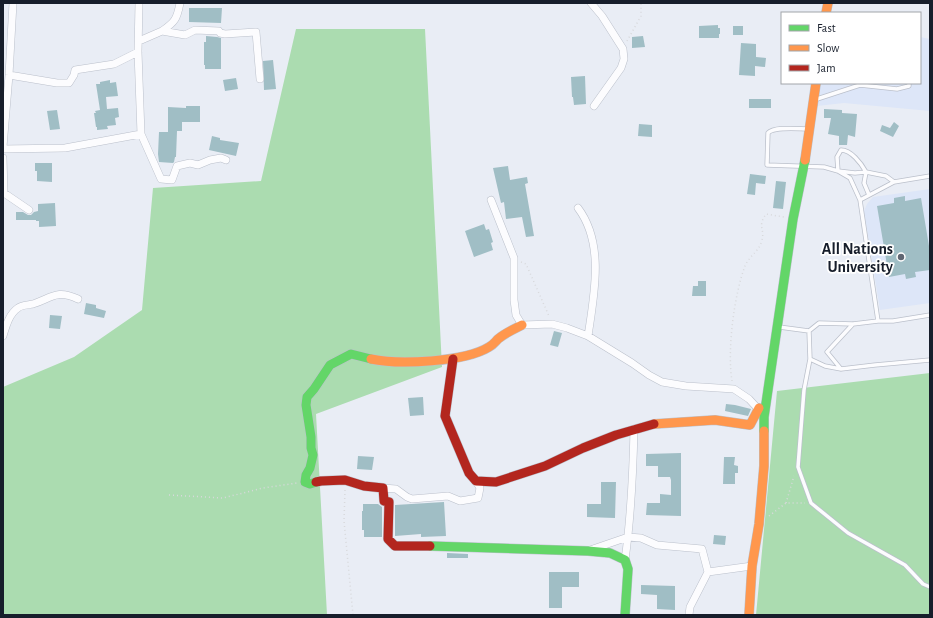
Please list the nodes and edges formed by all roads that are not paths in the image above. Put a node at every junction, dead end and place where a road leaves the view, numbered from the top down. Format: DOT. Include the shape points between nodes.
graph roads {
  1 [pos="14,3"];
  2 [pos="139,3"];
  3 [pos="180,3"];
  4 [pos="591,3"];
  5 [pos="162,31"];
  6 [pos="139,41"];
  7 [pos="138,52"];
  8 [pos="10,75"];
  9 [pos="260,79"];
  10 [pos="816,84"];
  11 [pos="861,84"];
  12 [pos="909,84"];
  13 [pos="814,100"];
  14 [pos="594,106"];
  15 [pos="810,129"];
  16 [pos="141,134"];
  17 [pos="3,148"];
  18 [pos="3,158"];
  19 [pos="226,160"];
  20 [pos="804,167"];
  21 [pos="838,171"];
  22 [pos="866,172"];
  23 [pos="930,176"];
  24 [pos="894,182"];
  25 [pos="869,195"];
  26 [pos="490,200"];
  27 [pos="860,200"];
  28 [pos="578,208"];
  29 [pos="29,210"];
  30 [pos="78,299"];
  31 [pos="930,315"];
  32 [pos="878,321"];
  33 [pos="852,324"];
  34 [pos="522,325"];
  35 [pos="777,327"];
  36 [pos="810,331"];
  37 [pos="3,336"];
  38 [pos="588,336"];
  39 [pos="453,359"];
  40 [pos="810,359"];
  41 [pos="930,360"];
  42 [pos="841,369"];
  43 [pos="759,408"];
  44 [pos="764,417"];
  45 [pos="634,429"];
  46 [pos="476,481"];
  47 [pos="383,488"];
  48 [pos="628,537"];
  49 [pos="588,551"];
  50 [pos="625,560"];
  51 [pos="752,566"];
  52 [pos="708,572"];
  53 [pos="930,587"];
  54 [pos="625,615"];
  55 [pos="689,615"];
  56 [pos="749,615"];
  1 -- 8 [label="street"];
  2 -- 6 [label="street"];
  3 -- 5 [label="street" via="173,24"];
  4 -- 14 [label="street" via="623,49 624,59 621,68"];
  5 -- 6 [label="street"];
  5 -- 9 [label="street" via="186,35 196,30 220,33 256,32"];
  6 -- 7 [label="street"];
  7 -- 8 [label="street" via="114,64 75,70 69,83"];
  7 -- 16 [label="street"];
  8 -- 17 [label="street"];
  10 -- 13 [label="street"];
  11 -- 12 [label="lane" via="897,89"];
  11 -- 13 [label="lane"];
  13 -- 15 [label="street"];
  15 -- 20 [label="street"];
  15 -- 20 [label="lane" via="777,129 768,133 767,165"];
  16 -- 17 [label="street" via="64,148"];
  16 -- 19 [label="street" via="161,178 172,180 177,166 190,163 198,165 222,158"];
  18 -- 29 [label="street" via="4,193"];
  20 -- 21 [label="lane" via="824,167"];
  20 -- 35 [label="street" via="793,219"];
  21 -- 22 [label="lane"];
  21 -- 22 [label="lane" via="837,157 841,150 845,150"];
  21 -- 27 [label="lane" via="850,178"];
  22 -- 24 [label="lane" via="886,176"];
  22 -- 25 [label="lane" via="864,183"];
  23 -- 24 [label="lane"];
  24 -- 25 [label="lane"];
  25 -- 27 [label="lane"];
  26 -- 34 [label="street" via="514,258 514,300 516,315"];
  27 -- 32 [label="lane"];
  28 -- 38 [label="street" via="586,219 594,244 594,289"];
  30 -- 37 [label="street" via="58,294 18,308 9,318"];
  31 -- 32 [label="lane"];
  32 -- 33 [label="lane"];
  33 -- 36 [label="lane" via="819,323"];
  33 -- 42 [label="lane" via="827,352"];
  34 -- 38 [label="street" via="552,324"];
  34 -- 39 [label="street" via="510,330 490,347"];
  35 -- 36 [label="lane"];
  35 -- 44 [label="street"];
  36 -- 40 [label="lane"];
  38 -- 43 [label="street" via="662,382 734,389"];
  39 -- 46 [label="street" via="445,416 469,473"];
  39 -- 47 [label="street" via="381,360 351,354 330,365 307,397 313,455 305,482 310,484 345,480"];
  40 -- 42 [label="lane" via="825,366"];
  40 -- 53 [label="lane" via="804,390 798,467 811,503 848,533 905,565 923,584"];
  41 -- 42 [label="lane"];
  43 -- 44 [label="street"];
  43 -- 45 [label="street" via="750,425 699,420 653,424"];
  44 -- 51 [label="street" via="764,466"];
  45 -- 46 [label="street" via="545,466 496,482"];
  45 -- 48 [label="street"];
  46 -- 47 [label="street" via="480,488 478,498 460,501 448,496 412,499 396,489"];
  47 -- 49 [label="street" via="384,501 388,502 388,539 395,546"];
  48 -- 49 [label="street"];
  48 -- 50 [label="street"];
  48 -- 52 [label="street" via="642,538 657,545 702,549"];
  49 -- 50 [label="street" via="610,553"];
  50 -- 54 [label="street" via="628,569"];
  51 -- 52 [label="street"];
  51 -- 56 [label="street"];
  52 -- 55 [label="street" via="690,607"];
}
